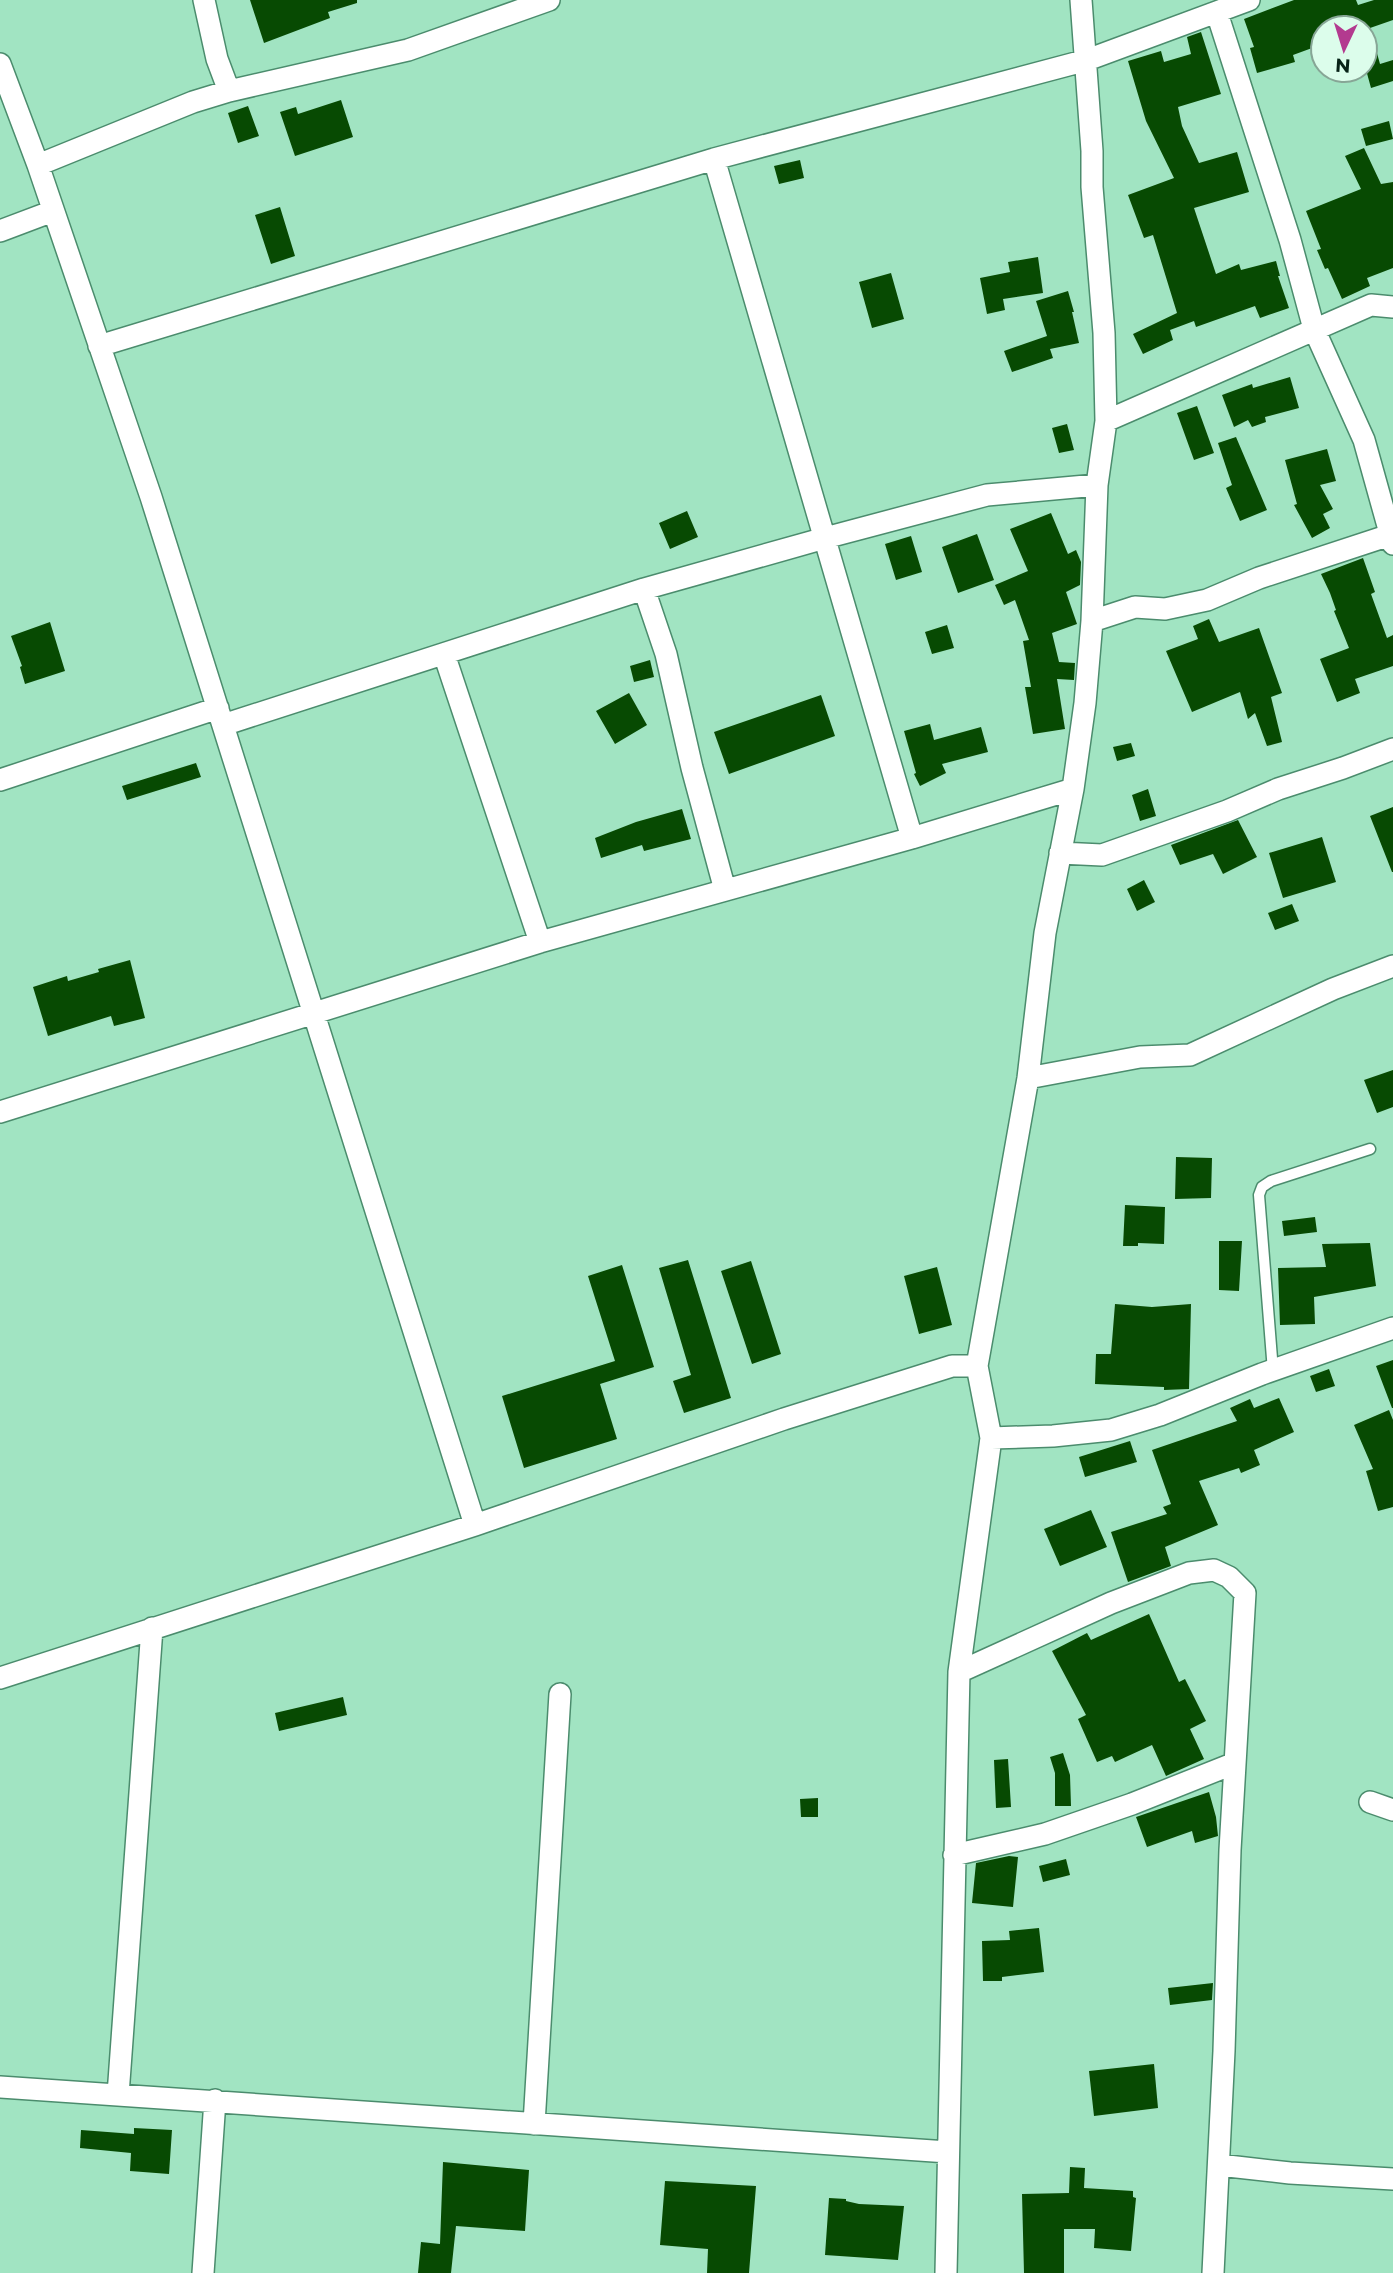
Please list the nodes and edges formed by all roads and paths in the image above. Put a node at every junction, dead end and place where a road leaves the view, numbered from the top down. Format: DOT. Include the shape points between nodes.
graph roads {
  1 [pos="204,0"];
  2 [pos="549,0"];
  3 [pos="1081,0"];
  4 [pos="1249,0"];
  5 [pos="1217,13"];
  6 [pos="1087,60"];
  7 [pos="0,64"];
  8 [pos="229,90"];
  9 [pos="714,159"];
  10 [pos="38,166"];
  11 [pos="53,211"];
  12 [pos="0,231"];
  13 [pos="1393,307"];
  14 [pos="1314,330"];
  15 [pos="99,346"];
  16 [pos="1106,421"];
  17 [pos="1097,485"];
  18 [pos="825,538"];
  19 [pos="1392,540"];
  20 [pos="644,589"];
  21 [pos="1092,621"];
  22 [pos="444,654"];
  23 [pos="221,717"];
  24 [pos="1393,749"];
  25 [pos="1,777"];
  26 [pos="1073,789"];
  27 [pos="912,838"];
  28 [pos="1060,853"];
  29 [pos="725,890"];
  30 [pos="540,942"];
  31 [pos="1393,966"];
  32 [pos="314,1012"];
  33 [pos="1028,1078"];
  34 [pos="0,1112"];
  35 [pos="1370,1149"];
  36 [pos="1393,1328"];
  37 [pos="977,1366"];
  38 [pos="1273,1371"];
  39 [pos="991,1438"];
  40 [pos="475,1525"];
  41 [pos="152,1628"];
  42 [pos="958,1672"];
  43 [pos="0,1678"];
  44 [pos="560,1694"];
  45 [pos="1235,1763"];
  46 [pos="1370,1802"];
  47 [pos="1393,1810"];
  48 [pos="954,1855"];
  49 [pos="0,2087"];
  50 [pos="118,2095"];
  51 [pos="215,2100"];
  52 [pos="534,2124"];
  53 [pos="948,2152"];
  54 [pos="1219,2165"];
  55 [pos="1393,2179"];
  56 [pos="203,2273"];
  57 [pos="946,2273"];
  58 [pos="1213,2273"];
  1 -- 8 [label="street"];
  2 -- 8 [label="street" via="408,50"];
  3 -- 6 [label="street"];
  4 -- 5 [label="street"];
  5 -- 6 [label="street"];
  5 -- 14 [label="street"];
  6 -- 9 [label="street"];
  6 -- 16 [label="street"];
  7 -- 10 [label="street"];
  8 -- 10 [label="street"];
  9 -- 15 [label="street"];
  9 -- 18 [label="street"];
  10 -- 11 [label="street"];
  11 -- 12 [label="street"];
  11 -- 15 [label="street"];
  13 -- 14 [label="street" via="1371,305"];
  14 -- 16 [label="street"];
  14 -- 19 [label="street" via="1364,440"];
  15 -- 23 [label="street"];
  16 -- 17 [label="street"];
  17 -- 18 [label="street" via="987,495"];
  17 -- 21 [label="street"];
  18 -- 20 [label="street"];
  18 -- 27 [label="street"];
  19 -- 21 [label="street" via="1259,578 1207,600 1164,610 1135,607"];
  20 -- 22 [label="street"];
  20 -- 29 [label="street" via="666,654"];
  21 -- 26 [label="street"];
  22 -- 23 [label="street"];
  22 -- 30 [label="street"];
  23 -- 25 [label="street"];
  23 -- 32 [label="street"];
  24 -- 28 [label="street" via="1102,855"];
  26 -- 27 [label="street"];
  26 -- 28 [label="street"];
  27 -- 29 [label="street"];
  28 -- 33 [label="street" via="1045,933"];
  29 -- 30 [label="street"];
  30 -- 32 [label="street"];
  31 -- 33 [label="street" via="1190,1055 1140,1057"];
  32 -- 34 [label="street"];
  32 -- 40 [label="street"];
  33 -- 37 [label="street"];
  35 -- 38 [label="lane" via="1262,1187"];
  36 -- 38 [label="street"];
  37 -- 39 [label="street"];
  37 -- 40 [label="street" via="952,1366 835,1403"];
  38 -- 39 [label="street" via="1111,1430"];
  39 -- 42 [label="street"];
  40 -- 41 [label="street"];
  41 -- 43 [label="street"];
  41 -- 50 [label="street"];
  42 -- 45 [label="street" via="1111,1603 1189,1573 1214,1570 1245,1593"];
  42 -- 48 [label="street"];
  44 -- 52 [label="street"];
  45 -- 48 [label="street" via="1045,1834"];
  45 -- 54 [label="street"];
  46 -- 47 [label="street"];
  48 -- 53 [label="street"];
  49 -- 50 [label="street"];
  50 -- 51 [label="street"];
  51 -- 52 [label="street"];
  51 -- 56 [label="street"];
  52 -- 53 [label="street"];
  53 -- 57 [label="street"];
  54 -- 55 [label="street"];
  54 -- 58 [label="street"];
}
